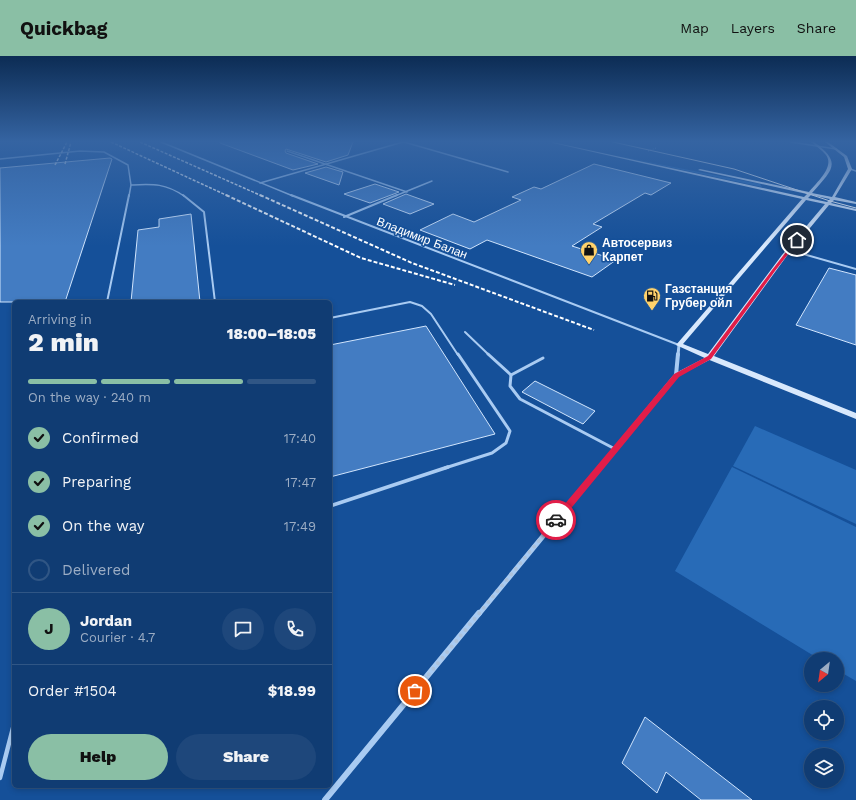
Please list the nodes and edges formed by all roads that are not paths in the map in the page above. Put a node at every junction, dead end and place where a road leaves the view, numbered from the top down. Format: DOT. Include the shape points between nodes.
graph roads {
  1 [pos="130,177"];
  2 [pos="245,177"];
  3 [pos="282,177"];
  4 [pos="363,177"];
  5 [pos="706,177"];
  6 [pos="729,177"];
  7 [pos="823,177"];
  8 [pos="845,177"];
  9 [pos="432,181"];
  10 [pos="260,183"];
  11 [pos="131,185"];
  12 [pos="407,192"];
  13 [pos="810,193"];
  14 [pos="833,198"];
  15 [pos="805,199"];
  16 [pos="856,203"];
  17 [pos="828,204"];
  18 [pos="856,210"];
  19 [pos="344,217"];
  20 [pos="789,250"];
  21 [pos="856,269"];
  22 [pos="107,300"];
  23 [pos="215,300"];
  24 [pos="332,318"];
  25 [pos="465,332"];
  26 [pos="679,345"];
  27 [pos="543,358"];
  28 [pos="710,358"];
  29 [pos="511,374"];
  30 [pos="676,375"];
  31 [pos="856,416"];
  32 [pos="615,449"];
  33 [pos="332,505"];
  34 [pos="12,731"];
  35 [pos="0,775"];
  36 [pos="325,800"];
  1 -- 11 [label="lane"];
  2 -- 10 [label="lane, Владимир Балан"];
  3 -- 10 [label="lane"];
  4 -- 12 [label="lane"];
  5 -- 15 [label="main road"];
  6 -- 13 [label="main road"];
  7 -- 13 [label="main road"];
  8 -- 14 [label="main road"];
  9 -- 12 [label="lane"];
  10 -- 19 [label="lane, Владимир Балан"];
  11 -- 22 [label="lane"];
  11 -- 23 [label="lane" via="155,184 167,187 187,196 204,212"];
  12 -- 19 [label="lane"];
  13 -- 14 [label="main road"];
  13 -- 15 [label="main road"];
  14 -- 16 [label="main road"];
  14 -- 17 [label="main road"];
  15 -- 17 [label="main road"];
  15 -- 26 [label="main road"];
  17 -- 18 [label="main road"];
  17 -- 20 [label="main road"];
  19 -- 26 [label="lane, Владимир Балан"];
  20 -- 21 [label="lane"];
  20 -- 28 [label="main road"];
  24 -- 33 [label="lane" via="410,302 422,306 431,314 510,431 506,443 492,453"];
  25 -- 29 [label="lane"];
  26 -- 28 [label="main road"];
  26 -- 30 [label="street"];
  27 -- 29 [label="lane"];
  28 -- 30 [label="street"];
  28 -- 31 [label="main road"];
  29 -- 32 [label="lane" via="510,386 520,399"];
  30 -- 32 [label="street"];
  32 -- 36 [label="street"];
  34 -- 35 [label="lane"];
}
